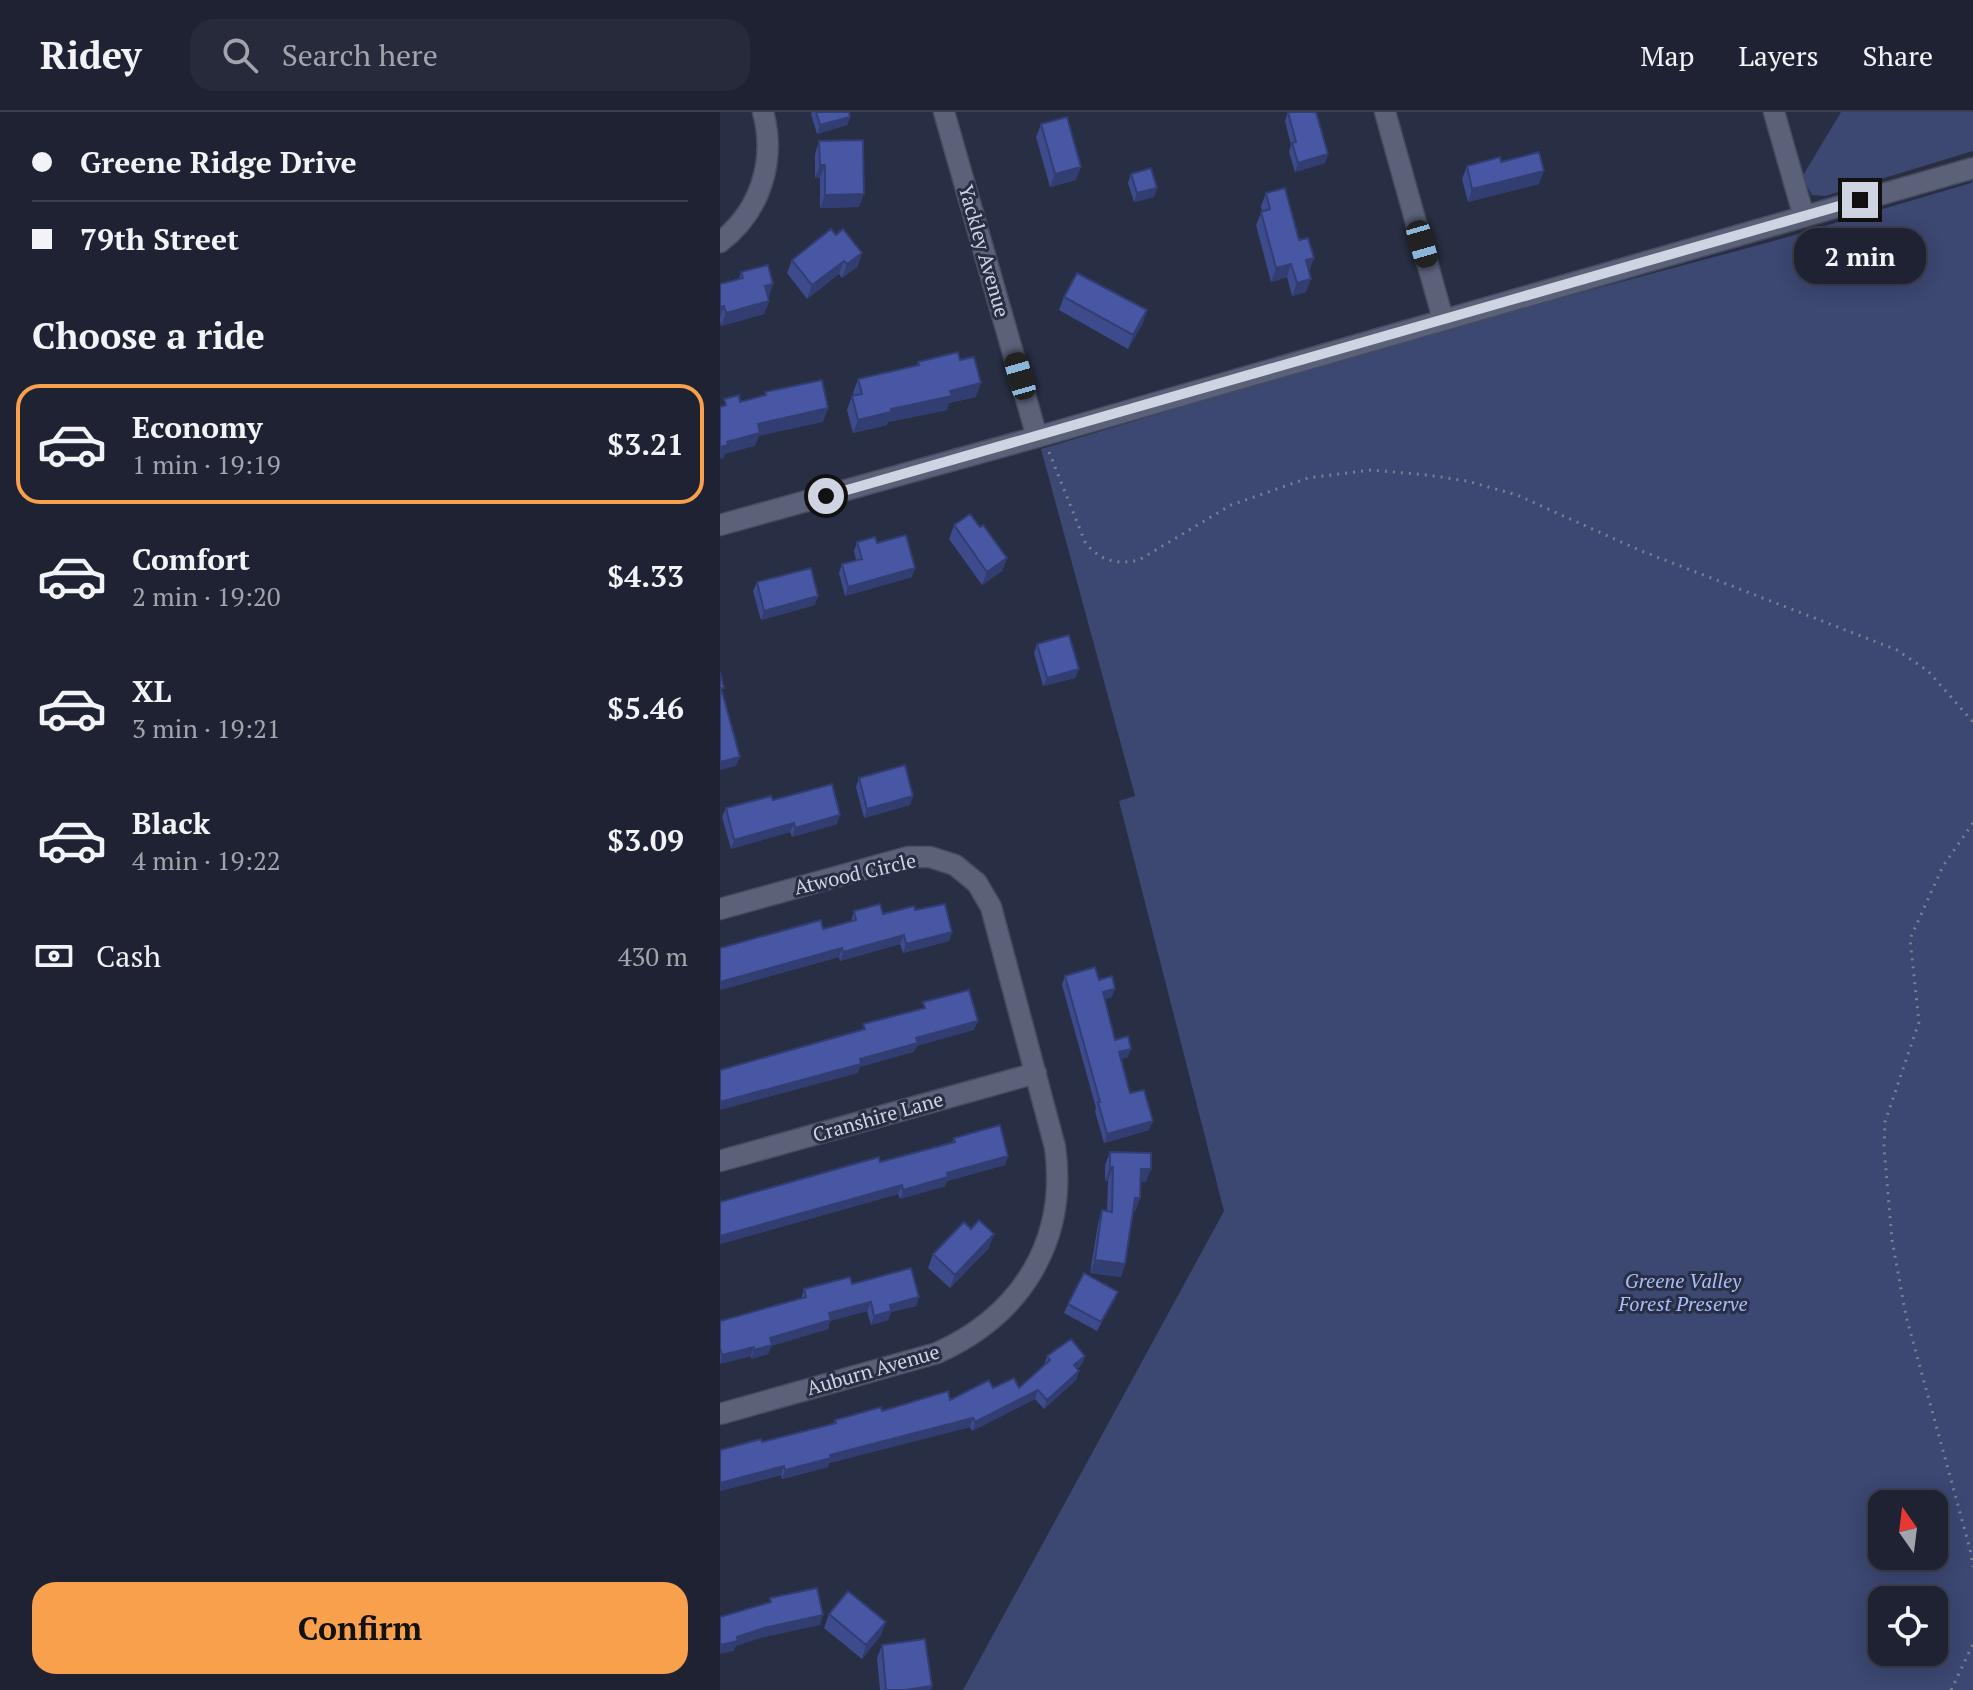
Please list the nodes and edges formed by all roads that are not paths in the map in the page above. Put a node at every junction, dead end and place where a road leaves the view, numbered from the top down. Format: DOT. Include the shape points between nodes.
graph roads {
  1 [pos="763,112"];
  2 [pos="944,112"];
  3 [pos="1385,112"];
  4 [pos="1774,112"];
  5 [pos="1973,168"];
  6 [pos="1804,217"];
  7 [pos="720,242"];
  8 [pos="1443,319"];
  9 [pos="1037,437"];
  10 [pos="720,525"];
  11 [pos="720,909"];
  12 [pos="1036,1073"];
  13 [pos="720,1161"];
  14 [pos="720,1414"];
  1 -- 7 [label="street" via="768,152 763,182 746,216"];
  2 -- 9 [label="street, Yackley Avenue"];
  3 -- 8 [label="street"];
  4 -- 6 [label="street"];
  5 -- 6 [label="street"];
  6 -- 8 [label="street"];
  8 -- 9 [label="street"];
  9 -- 10 [label="street"];
  11 -- 12 [label="street, Atwood Circle" via="908,857 955,865 977,883 991,907"];
  12 -- 13 [label="street, Cranshire Lane"];
  12 -- 14 [label="street, Auburn Avenue" via="1055,1147 1057,1188 1042,1254 1013,1300 968,1338 937,1353"];
}
